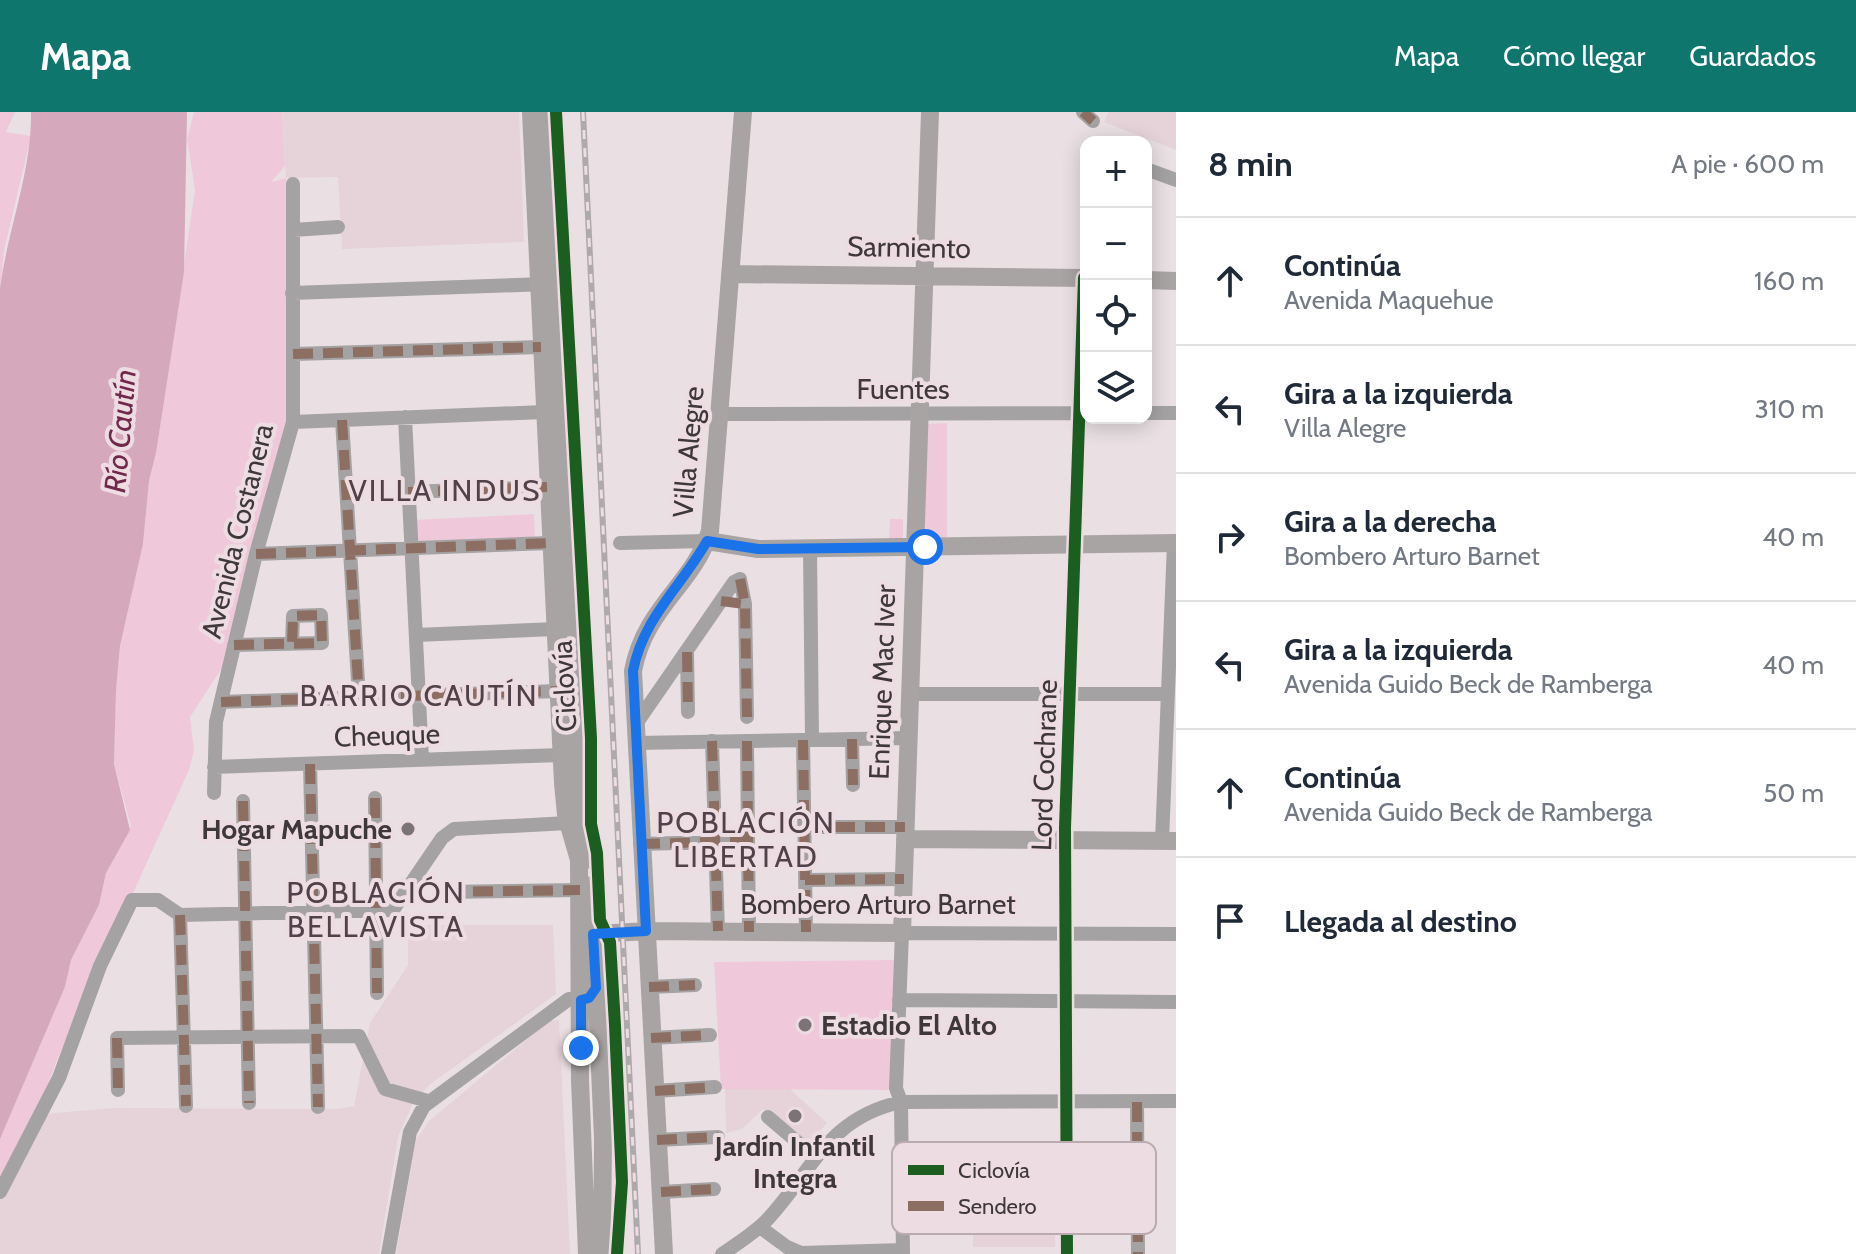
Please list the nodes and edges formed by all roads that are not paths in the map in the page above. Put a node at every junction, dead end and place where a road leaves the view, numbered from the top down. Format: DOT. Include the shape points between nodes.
graph roads {
  1 [pos="531,112"];
  2 [pos="546,112"];
  3 [pos="743,112"];
  4 [pos="930,112"];
  5 [pos="1152,171"];
  6 [pos="1176,180"];
  7 [pos="293,184"];
  8 [pos="338,227"];
  9 [pos="293,230"];
  10 [pos="730,274"];
  11 [pos="925,275"];
  12 [pos="1080,278"];
  13 [pos="1085,280"];
  14 [pos="1152,280"];
  15 [pos="1176,281"];
  16 [pos="547,285"];
  17 [pos="292,293"];
  18 [pos="541,347"];
  19 [pos="1084,352"];
  20 [pos="293,354"];
  21 [pos="544,412"];
  22 [pos="1080,413"];
  23 [pos="1152,413"];
  24 [pos="1176,413"];
  25 [pos="720,414"];
  26 [pos="920,415"];
  27 [pos="405,417"];
  28 [pos="342,420"];
  29 [pos="293,422"];
  30 [pos="1082,424"];
  31 [pos="547,487"];
  32 [pos="408,492"];
  33 [pos="707,541"];
  34 [pos="559,542"];
  35 [pos="620,543"];
  36 [pos="1175,543"];
  37 [pos="1076,544"];
  38 [pos="915,547"];
  39 [pos="411,548"];
  40 [pos="810,549"];
  41 [pos="350,551"];
  42 [pos="256,554"];
  43 [pos="721,601"];
  44 [pos="745,604"];
  45 [pos="555,629"];
  46 [pos="416,635"];
  47 [pos="292,644"];
  48 [pos="234,645"];
  49 [pos="687,652"];
  50 [pos="559,691"];
  51 [pos="910,694"];
  52 [pos="1072,694"];
  53 [pos="1168,694"];
  54 [pos="419,696"];
  55 [pos="359,698"];
  56 [pos="221,702"];
  57 [pos="688,712"];
  58 [pos="747,717"];
  59 [pos="636,724"];
  60 [pos="908,738"];
  61 [pos="852,739"];
  62 [pos="808,740"];
  63 [pos="712,741"];
  64 [pos="747,741"];
  65 [pos="636,743"];
  66 [pos="570,755"];
  67 [pos="422,760"];
  68 [pos="310,764"];
  69 [pos="214,767"];
  70 [pos="853,785"];
  71 [pos="214,793"];
  72 [pos="375,798"];
  73 [pos="243,801"];
  74 [pos="568,823"];
  75 [pos="805,827"];
  76 [pos="905,833"];
  77 [pos="1065,840"];
  78 [pos="748,841"];
  79 [pos="1169,841"];
  80 [pos="715,842"];
  81 [pos="640,844"];
  82 [pos="904,879"];
  83 [pos="805,880"];
  84 [pos="580,890"];
  85 [pos="443,892"];
  86 [pos="377,910"];
  87 [pos="314,912"];
  88 [pos="245,913"];
  89 [pos="180,915"];
  90 [pos="646,931"];
  91 [pos="718,931"];
  92 [pos="749,932"];
  93 [pos="806,932"];
  94 [pos="902,933"];
  95 [pos="587,934"];
  96 [pos="1064,934"];
  97 [pos="1176,934"];
  98 [pos="695,985"];
  99 [pos="649,987"];
  100 [pos="596,988"];
  101 [pos="377,993"];
  102 [pos="575,1000"];
  103 [pos="899,1000"];
  104 [pos="1065,1001"];
  105 [pos="1176,1002"];
  106 [pos="710,1035"];
  107 [pos="317,1036"];
  108 [pos="184,1037"];
  109 [pos="248,1037"];
  110 [pos="651,1038"];
  111 [pos="715,1087"];
  112 [pos="118,1090"];
  113 [pos="655,1091"];
  114 [pos="428,1101"];
  115 [pos="1176,1101"];
  116 [pos="901,1102"];
  117 [pos="1065,1102"];
  118 [pos="1137,1102"];
  119 [pos="249,1103"];
  120 [pos="186,1106"];
  121 [pos="318,1107"];
  122 [pos="768,1117"];
  123 [pos="603,1127"];
  124 [pos="581,1128"];
  125 [pos="718,1137"];
  126 [pos="657,1140"];
  127 [pos="902,1142"];
  128 [pos="1066,1142"];
  129 [pos="1137,1142"];
  130 [pos="815,1157"];
  131 [pos="714,1189"];
  132 [pos="0,1192"];
  133 [pos="661,1192"];
  134 [pos="760,1227"];
  135 [pos="1067,1234"];
  136 [pos="1138,1234"];
  137 [pos="903,1252"];
  138 [pos="388,1254"];
  139 [pos="587,1254"];
  140 [pos="602,1254"];
  141 [pos="664,1254"];
  142 [pos="722,1254"];
  143 [pos="1067,1254"];
  144 [pos="1138,1254"];
  1 -- 16 [label="main road"];
  2 -- 16 [label="main road"];
  3 -- 10 [label="main road, Villa Alegre"];
  4 -- 11 [label="main road, Enrique Mac Iver"];
  5 -- 6 [label="street"];
  7 -- 9 [label="street, Avenida Costanera"];
  8 -- 9 [label="street"];
  9 -- 17 [label="street, Avenida Costanera"];
  10 -- 11 [label="main road, Sarmiento"];
  10 -- 25 [label="main road, Villa Alegre"];
  11 -- 12 [label="main road, Sarmiento"];
  11 -- 26 [label="main road, Enrique Mac Iver"];
  13 -- 19 [label="street, Lord Cochrane"];
  14 -- 15 [label="main road"];
  16 -- 17 [label="street"];
  16 -- 18 [label="main road"];
  16 -- 34 [label="main road"];
  17 -- 20 [label="street, Avenida Costanera"];
  18 -- 20 [label="street"];
  18 -- 21 [label="main road"];
  20 -- 29 [label="street, Avenida Costanera"];
  21 -- 27 [label="street"];
  21 -- 31 [label="main road"];
  22 -- 26 [label="street, Fuentes"];
  23 -- 24 [label="street"];
  25 -- 26 [label="street, Fuentes"];
  25 -- 33 [label="main road, Villa Alegre"];
  26 -- 38 [label="main road, Enrique Mac Iver"];
  27 -- 28 [label="street"];
  27 -- 32 [label="street"];
  28 -- 29 [label="street"];
  28 -- 41 [label="street"];
  29 -- 42 [label="street, Avenida Costanera"];
  30 -- 37 [label="street, Lord Cochrane"];
  31 -- 32 [label="street"];
  31 -- 34 [label="main road"];
  32 -- 39 [label="street"];
  33 -- 35 [label="street"];
  33 -- 40 [label="main road" via="741,548"];
  33 -- 59 [label="main road, Villa Alegre" via="643,635 633,671"];
  34 -- 39 [label="street"];
  34 -- 45 [label="main road"];
  34 -- 66 [label="main road"];
  36 -- 37 [label="main road"];
  36 -- 53 [label="street"];
  37 -- 38 [label="main road"];
  37 -- 52 [label="street, Lord Cochrane"];
  38 -- 40 [label="main road"];
  38 -- 51 [label="main road, Enrique Mac Iver"];
  39 -- 41 [label="street"];
  39 -- 46 [label="street"];
  40 -- 62 [label="street"];
  41 -- 42 [label="street"];
  41 -- 55 [label="street"];
  42 -- 48 [label="street, Avenida Costanera"];
  43 -- 44 [label="street"];
  43 -- 44 [label="street" via="740,579"];
  43 -- 49 [label="street"];
  44 -- 58 [label="street"];
  45 -- 46 [label="street"];
  45 -- 50 [label="main road"];
  46 -- 54 [label="street"];
  47 -- 48 [label="street"];
  48 -- 56 [label="street, Avenida Costanera"];
  49 -- 57 [label="street"];
  49 -- 59 [label="street"];
  50 -- 54 [label="street"];
  50 -- 66 [label="main road"];
  51 -- 52 [label="street"];
  51 -- 60 [label="main road, Enrique Mac Iver"];
  52 -- 53 [label="street"];
  52 -- 77 [label="street, Lord Cochrane"];
  53 -- 79 [label="street"];
  54 -- 55 [label="street"];
  54 -- 67 [label="street"];
  55 -- 56 [label="street"];
  56 -- 69 [label="street, Avenida Costanera"];
  59 -- 65 [label="main road, Villa Alegre"];
  60 -- 61 [label="street"];
  60 -- 76 [label="main road, Enrique Mac Iver"];
  61 -- 62 [label="street"];
  61 -- 70 [label="street"];
  62 -- 64 [label="street"];
  62 -- 75 [label="street"];
  63 -- 64 [label="street"];
  63 -- 65 [label="street"];
  63 -- 80 [label="street"];
  64 -- 78 [label="street"];
  65 -- 81 [label="main road, Villa Alegre"];
  66 -- 67 [label="street, Cheuque"];
  66 -- 74 [label="main road"];
  66 -- 95 [label="main road" via="591,864"];
  67 -- 68 [label="street, Cheuque"];
  68 -- 69 [label="street, Cheuque"];
  68 -- 87 [label="street"];
  69 -- 71 [label="street, Avenida Costanera"];
  72 -- 86 [label="street"];
  73 -- 88 [label="street"];
  74 -- 84 [label="main road" via="579,853"];
  74 -- 86 [label="street" via="454,829 442,838 393,910"];
  75 -- 76 [label="street"];
  75 -- 83 [label="street"];
  76 -- 77 [label="main road"];
  76 -- 82 [label="main road, Enrique Mac Iver"];
  77 -- 79 [label="main road"];
  77 -- 96 [label="street, Lord Cochrane"];
  78 -- 80 [label="street"];
  78 -- 92 [label="street"];
  80 -- 81 [label="street"];
  80 -- 91 [label="street"];
  81 -- 90 [label="main road, Villa Alegre"];
  82 -- 83 [label="street"];
  82 -- 94 [label="main road, Enrique Mac Iver"];
  83 -- 93 [label="street"];
  84 -- 85 [label="street"];
  84 -- 95 [label="main road"];
  86 -- 87 [label="street"];
  86 -- 101 [label="street"];
  87 -- 88 [label="street"];
  87 -- 107 [label="street"];
  88 -- 89 [label="street"];
  88 -- 109 [label="street"];
  89 -- 108 [label="street"];
  89 -- 132 [label="street" via="158,900 132,900 100,966 53,1090"];
  90 -- 91 [label="main road, Bombero Arturo Barnet"];
  90 -- 95 [label="main road, Bombero Arturo Barnet"];
  90 -- 99 [label="main road, Villa Alegre"];
  91 -- 92 [label="main road, Bombero Arturo Barnet"];
  92 -- 93 [label="main road, Bombero Arturo Barnet"];
  93 -- 94 [label="main road, Bombero Arturo Barnet"];
  94 -- 96 [label="street, Bombero Arturo Barnet"];
  94 -- 103 [label="street, Enrique Mac Iver"];
  95 -- 100 [label="main road"];
  95 -- 102 [label="main road"];
  96 -- 97 [label="street, Bombero Arturo Barnet"];
  96 -- 104 [label="street, Lord Cochrane"];
  98 -- 99 [label="street"];
  99 -- 110 [label="main road, Villa Alegre"];
  100 -- 102 [label="street" via="589,998"];
  100 -- 123 [label="main road"];
  102 -- 114 [label="street"];
  102 -- 124 [label="main road" via="581,1023"];
  103 -- 104 [label="street"];
  103 -- 116 [label="street, Enrique Mac Iver" via="896,1088"];
  104 -- 105 [label="street"];
  104 -- 117 [label="street, Lord Cochrane"];
  106 -- 110 [label="street"];
  107 -- 109 [label="street"];
  107 -- 114 [label="street" via="359,1036 385,1089"];
  107 -- 121 [label="street"];
  108 -- 109 [label="street"];
  108 -- 112 [label="street" via="117,1038"];
  108 -- 120 [label="street"];
  109 -- 119 [label="street"];
  110 -- 113 [label="main road, Villa Alegre"];
  111 -- 113 [label="street"];
  113 -- 126 [label="main road, Villa Alegre"];
  114 -- 138 [label="street" via="410,1132"];
  115 -- 118 [label="street"];
  116 -- 117 [label="street"];
  116 -- 127 [label="street, Enrique Mac Iver"];
  116 -- 130 [label="street" via="854,1119"];
  117 -- 118 [label="street"];
  117 -- 128 [label="street, Lord Cochrane"];
  118 -- 129 [label="street"];
  122 -- 130 [label="street"];
  123 -- 124 [label="main road"];
  123 -- 140 [label="main road"];
  124 -- 139 [label="main road"];
  125 -- 126 [label="street"];
  126 -- 133 [label="main road, Villa Alegre"];
  130 -- 134 [label="street"];
  131 -- 133 [label="street"];
  133 -- 141 [label="main road, Villa Alegre"];
  134 -- 137 [label="street" via="801,1253"];
  134 -- 142 [label="street"];
  135 -- 143 [label="street, Lord Cochrane"];
  136 -- 144 [label="street"];
}
